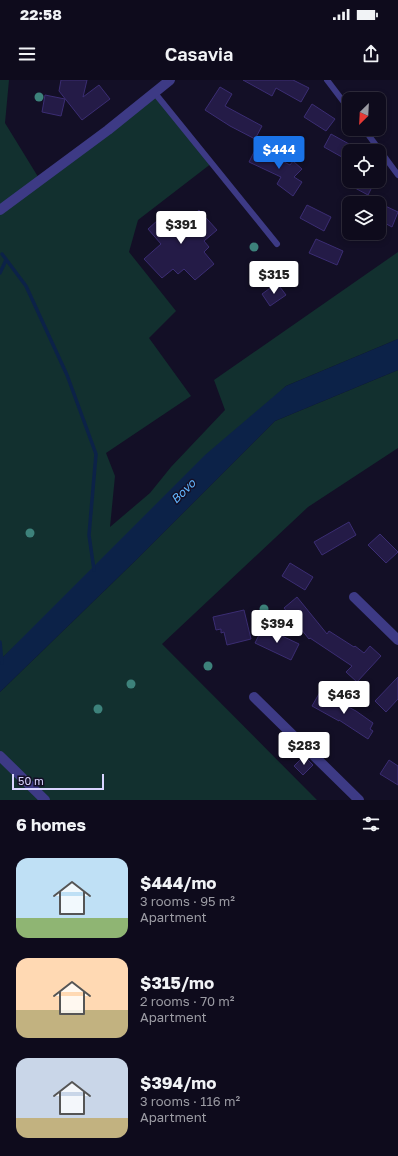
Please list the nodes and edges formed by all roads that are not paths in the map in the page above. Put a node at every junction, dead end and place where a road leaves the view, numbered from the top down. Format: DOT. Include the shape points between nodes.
graph roads {
  1 [pos="170,80"];
  2 [pos="327,80"];
  3 [pos="154,92"];
  4 [pos="342,100"];
  5 [pos="369,136"];
  6 [pos="398,175"];
  7 [pos="0,210"];
  8 [pos="277,244"];
  9 [pos="354,597"];
  10 [pos="398,640"];
  11 [pos="254,697"];
  12 [pos="0,756"];
  13 [pos="45,800"];
  14 [pos="359,800"];
  1 -- 3 [label="street"];
  2 -- 4 [label="lane"];
  3 -- 7 [label="street" via="108,130"];
  3 -- 8 [label="lane"];
  5 -- 6 [label="lane"];
  9 -- 10 [label="street"];
  11 -- 14 [label="street"];
  12 -- 13 [label="street"];
}
